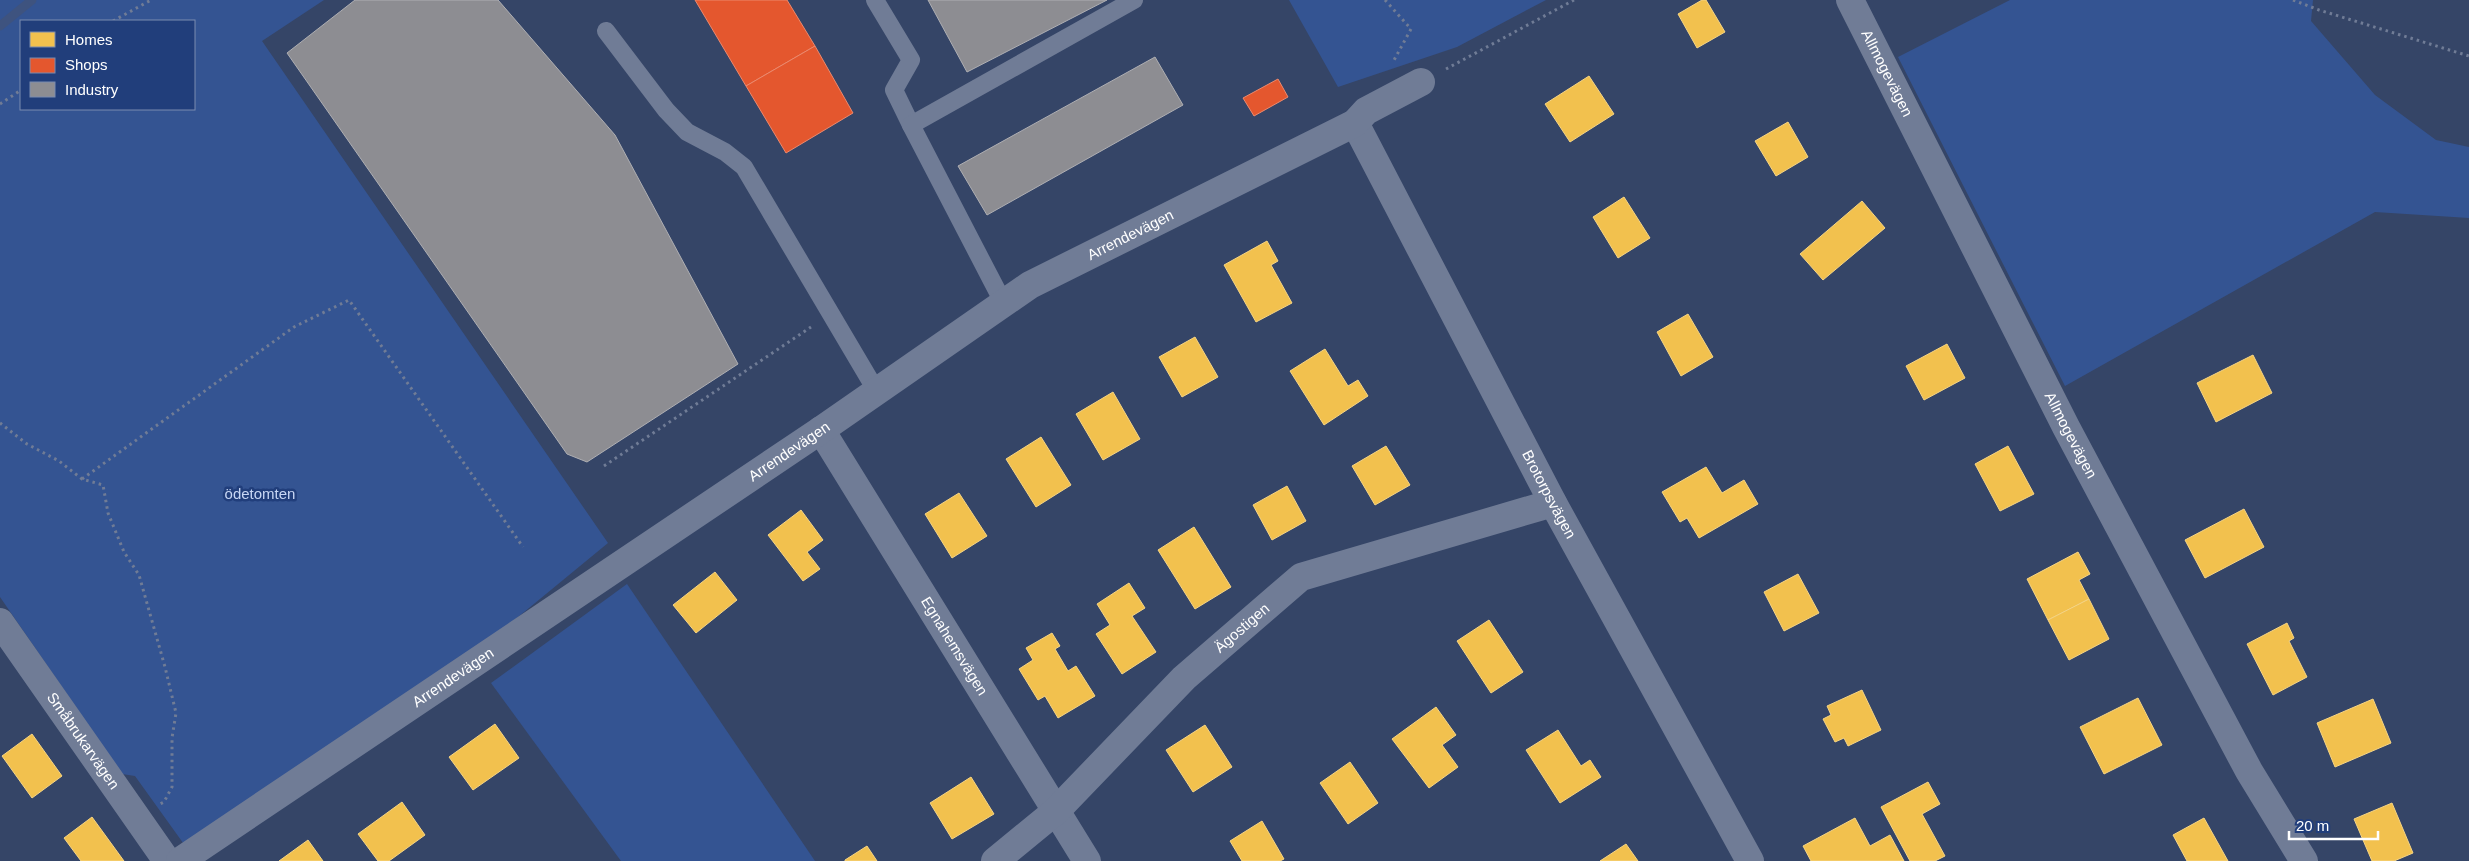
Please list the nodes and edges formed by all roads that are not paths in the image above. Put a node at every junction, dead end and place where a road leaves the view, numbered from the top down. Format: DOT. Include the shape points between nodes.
graph roads {
  1 [pos="875,0"];
  2 [pos="1134,0"];
  3 [pos="1850,0"];
  4 [pos="606,31"];
  5 [pos="1421,82"];
  6 [pos="1355,123"];
  7 [pos="912,125"];
  8 [pos="1004,304"];
  9 [pos="877,392"];
  10 [pos="821,430"];
  11 [pos="1553,504"];
  12 [pos="0,622"];
  13 [pos="1056,811"];
  14 [pos="167,861"];
  15 [pos="180,861"];
  16 [pos="995,861"];
  17 [pos="1087,861"];
  18 [pos="1750,861"];
  19 [pos="2304,861"];
  1 -- 7 [label="lane" via="911,60 894,90"];
  2 -- 7 [label="lane"];
  3 -- 19 [label="street, Allmogevägen" via="2066,427 2250,771"];
  4 -- 9 [label="lane" via="686,132 725,152 744,167"];
  5 -- 6 [label="street, Arrendevägen" via="1366,111"];
  6 -- 8 [label="street, Arrendevägen" via="1030,286"];
  6 -- 11 [label="street, Brotorpsvägen"];
  7 -- 8 [label="lane"];
  8 -- 9 [label="street, Arrendevägen"];
  9 -- 10 [label="street, Arrendevägen"];
  10 -- 13 [label="street, Egnahemsvägen"];
  10 -- 15 [label="street, Arrendevägen"];
  11 -- 13 [label="street, Ägostigen" via="1301,577 1184,678"];
  11 -- 18 [label="street, Brotorpsvägen"];
  12 -- 14 [label="street, Småbrukarvägen"];
  13 -- 16 [label="street, Ägostigen"];
  13 -- 17 [label="street, Egnahemsvägen"];
}
